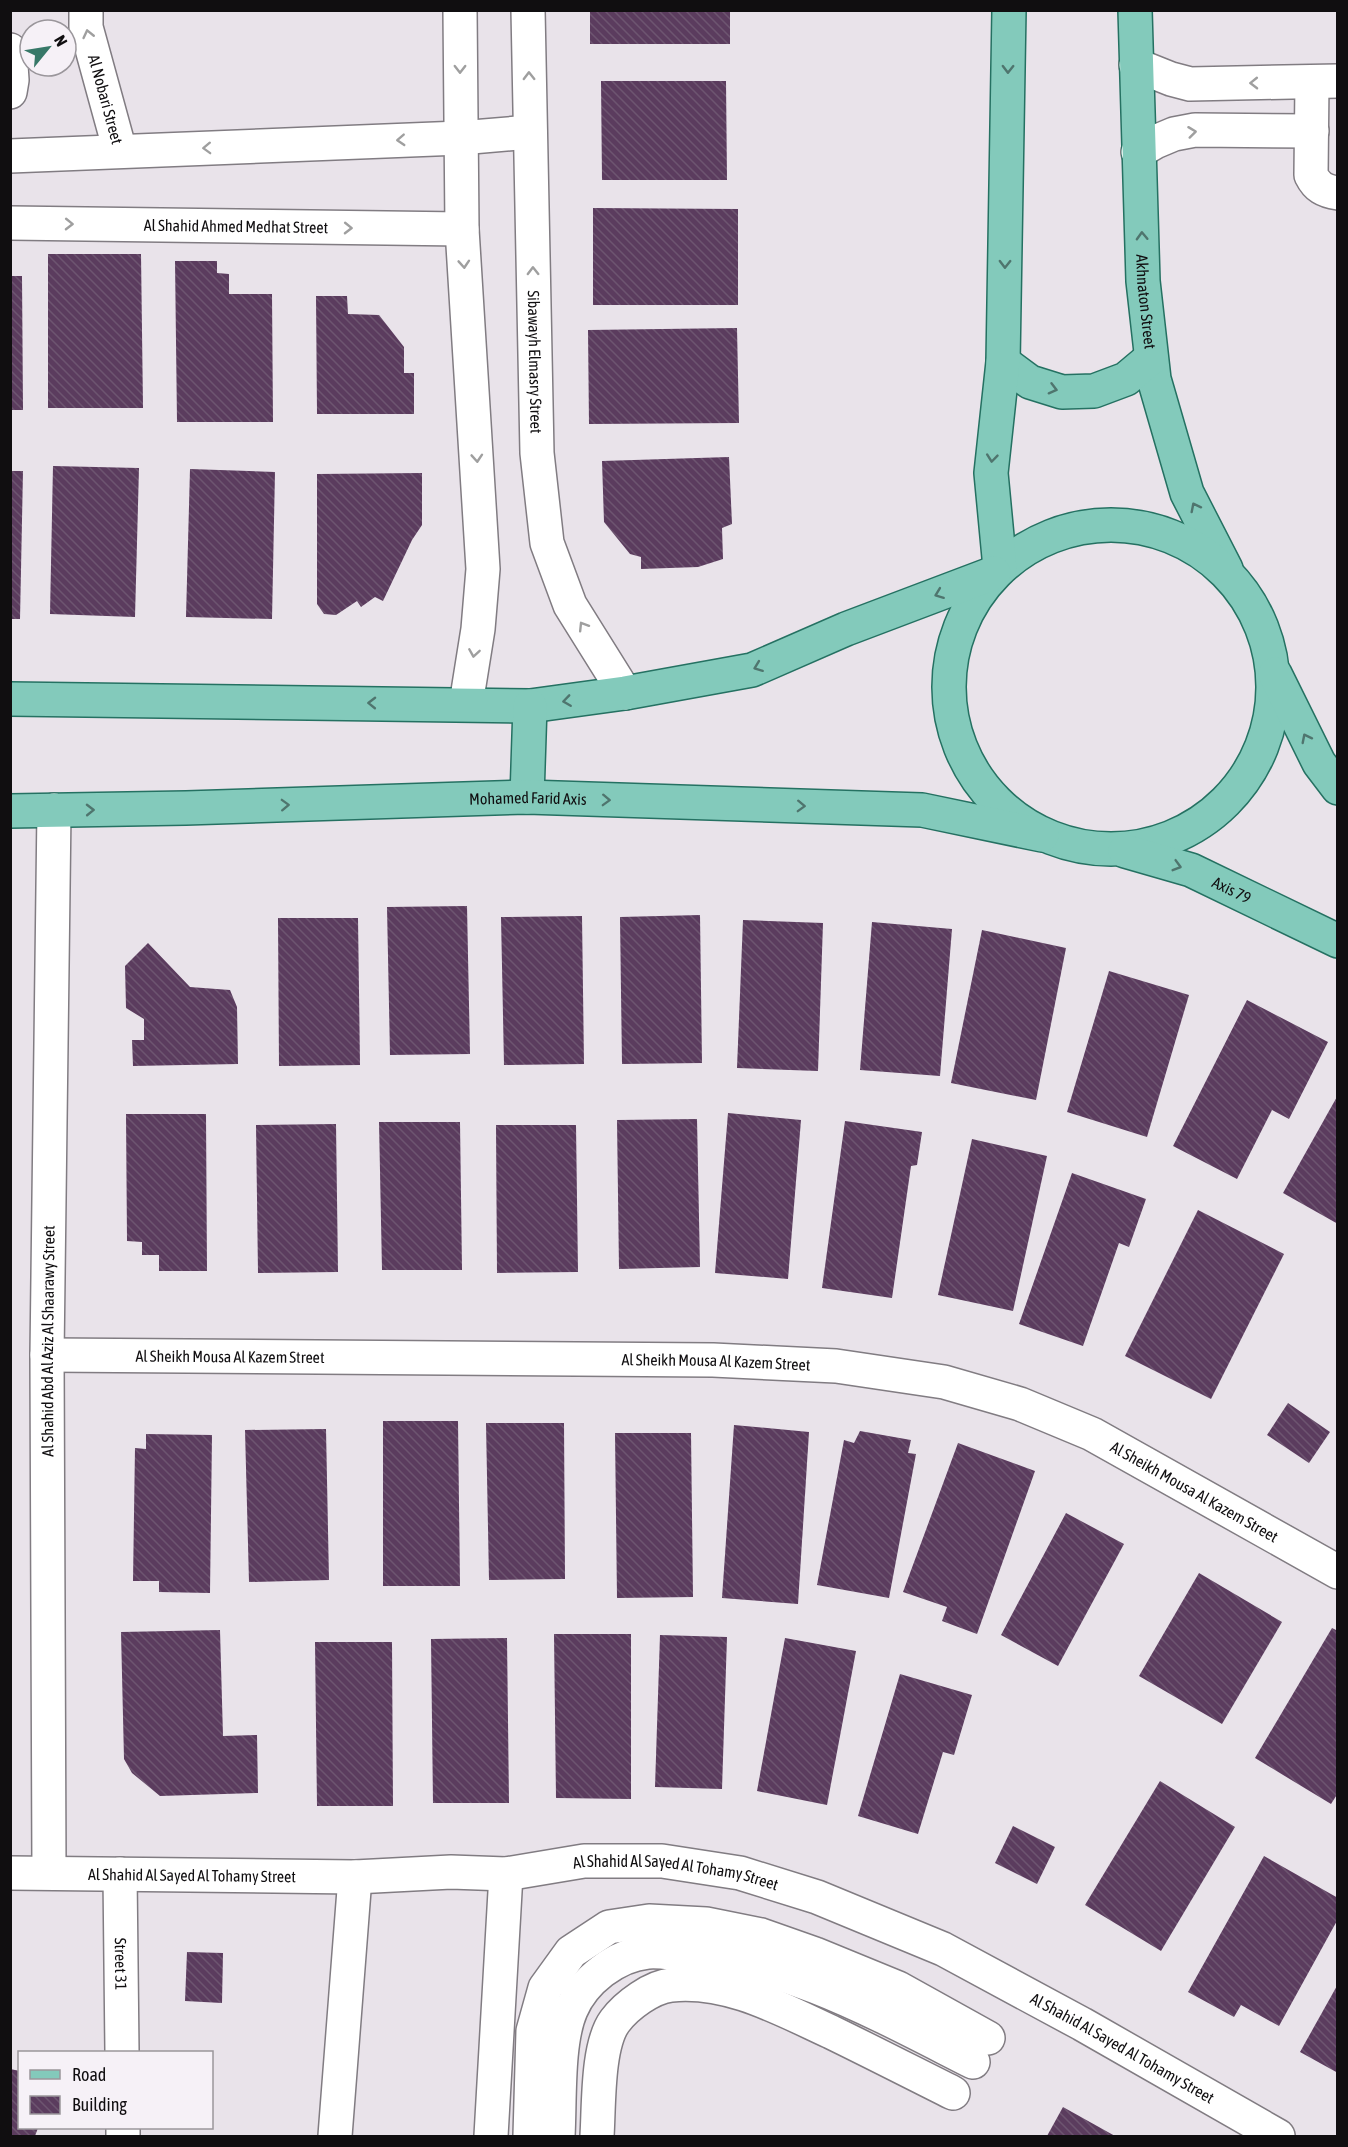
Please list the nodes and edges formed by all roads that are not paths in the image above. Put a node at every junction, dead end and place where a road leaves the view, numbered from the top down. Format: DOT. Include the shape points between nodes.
graph roads {
  1 [pos="86,10"];
  2 [pos="460,10"];
  3 [pos="528,10"];
  4 [pos="1010,10"];
  5 [pos="1135,10"];
  6 [pos="10,50"];
  7 [pos="1136,65"];
  8 [pos="1325,81"];
  9 [pos="10,92"];
  10 [pos="1312,131"];
  11 [pos="530,132"];
  12 [pos="460,138"];
  13 [pos="120,151"];
  14 [pos="1138,152"];
  15 [pos="10,156"];
  16 [pos="1338,194"];
  17 [pos="10,223"];
  18 [pos="462,230"];
  19 [pos="1151,358"];
  20 [pos="1003,362"];
  21 [pos="997,571"];
  22 [pos="1231,578"];
  23 [pos="1271,666"];
  24 [pos="625,693"];
  25 [pos="10,699"];
  26 [pos="466,704"];
  27 [pos="530,706"];
  28 [pos="1338,788"];
  29 [pos="527,797"];
  30 [pos="54,810"];
  31 [pos="10,811"];
  32 [pos="1042,835"];
  33 [pos="1120,850"];
  34 [pos="1338,941"];
  35 [pos="47,1354"];
  36 [pos="1338,1572"];
  37 [pos="49,1872"];
  38 [pos="10,1873"];
  39 [pos="120,1874"];
  40 [pos="506,1874"];
  41 [pos="355,1877"];
  42 [pos="122,2051"];
  43 [pos="953,2093"];
  44 [pos="335,2136"];
  45 [pos="491,2136"];
  46 [pos="530,2136"];
  47 [pos="558,2136"];
  48 [pos="597,2136"];
  49 [pos="1278,2136"];
  13 -- 1 [label="street, Al Nobari Street, one-way" via="86,27"];
  2 -- 12 [label="street, one-way"];
  11 -- 3 [label="street, Sibawayh Elmasry Street, one-way"];
  4 -- 20 [label="main road, one-way"];
  5 -- 7 [label="main road, Akhnaton Street"];
  6 -- 9 [label="street"];
  8 -- 7 [label="street, one-way" via="1190,84"];
  7 -- 14 [label="main road, Akhnaton Street"];
  8 -- 10 [label="street"];
  14 -- 10 [label="street, one-way" via="1165,138 1195,130"];
  10 -- 16 [label="street" via="1311,175 1316,185"];
  11 -- 12 [label="street"];
  24 -- 11 [label="street, Sibawayh Elmasry Street, one-way" via="570,606 547,543 537,453"];
  12 -- 13 [label="street, one-way"];
  12 -- 18 [label="street"];
  13 -- 15 [label="street"];
  19 -- 14 [label="main road, Akhnaton Street, one-way" via="1143,281"];
  17 -- 18 [label="street, Al Shahid Ahmed Medhat Street, one-way"];
  18 -- 26 [label="street, one-way" via="483,569"];
  20 -- 19 [label="main road, one-way" via="1030,382 1062,392 1094,391 1126,379"];
  22 -- 19 [label="main road, Akhnaton Street, one-way" via="1188,494"];
  20 -- 21 [label="main road, one-way" via="991,473"];
  21 -- 22 [label="main road" via="1035,543 1074,529 1117,525 1159,532 1197,551"];
  21 -- 24 [label="main road, one-way" via="752,670"];
  21 -- 32 [label="main road" via="968,609 953,650 948,694 956,738 975,777 1004,810"];
  22 -- 23 [label="main road" via="1264,634"];
  28 -- 23 [label="main road, one-way" via="1319,763"];
  23 -- 33 [label="main road" via="1271,711 1259,753 1236,791 1203,821 1164,842"];
  24 -- 27 [label="main road, one-way"];
  26 -- 25 [label="main road, one-way"];
  26 -- 27 [label="main road"];
  27 -- 29 [label="main road"];
  30 -- 29 [label="main road, Mohamed Farid Axis, one-way"];
  29 -- 32 [label="main road, Mohamed Farid Axis, one-way" via="922,810"];
  30 -- 31 [label="main road, Mohamed Farid Axis"];
  30 -- 35 [label="street, Al Shahid Abd Al Aziz Al Shaarawy Street"];
  32 -- 33 [label="main road" via="1080,847"];
  33 -- 34 [label="main road, Axis 79, one-way" via="1191,870"];
  35 -- 36 [label="street, Al Sheikh Mousa Al Kazem Street" via="713,1360 836,1366 944,1382 1020,1404 1092,1434"];
  35 -- 37 [label="street, Al Shahid Abd Al Aziz Al Shaarawy Street"];
  37 -- 38 [label="street, Al Shahid Al Sayed Al Tohamy Street"];
  37 -- 39 [label="street, Al Shahid Al Sayed Al Tohamy Street"];
  39 -- 41 [label="street, Al Shahid Al Sayed Al Tohamy Street"];
  39 -- 42 [label="street, Street 31"];
  40 -- 41 [label="street, Al Shahid Al Sayed Al Tohamy Street" via="451,1872"];
  40 -- 45 [label="street"];
  40 -- 49 [label="street, Al Shahid Al Sayed Al Tohamy Street" via="584,1861 662,1861 741,1873 817,1897 943,1949"];
  41 -- 44 [label="street"];
  43 -- 48 [label="street" via="748,1995 703,1984 669,1985 638,1997 614,2021 602,2053"];
  46 -- 47 [label="street" via="533,2031 545,1988 571,1952 609,1927 649,1921 706,1924 762,1935 898,1988 980,2050 890,2020 753,1965 701,1955 647,1952 616,1961 589,1982 571,2010 563,2042"];
}
